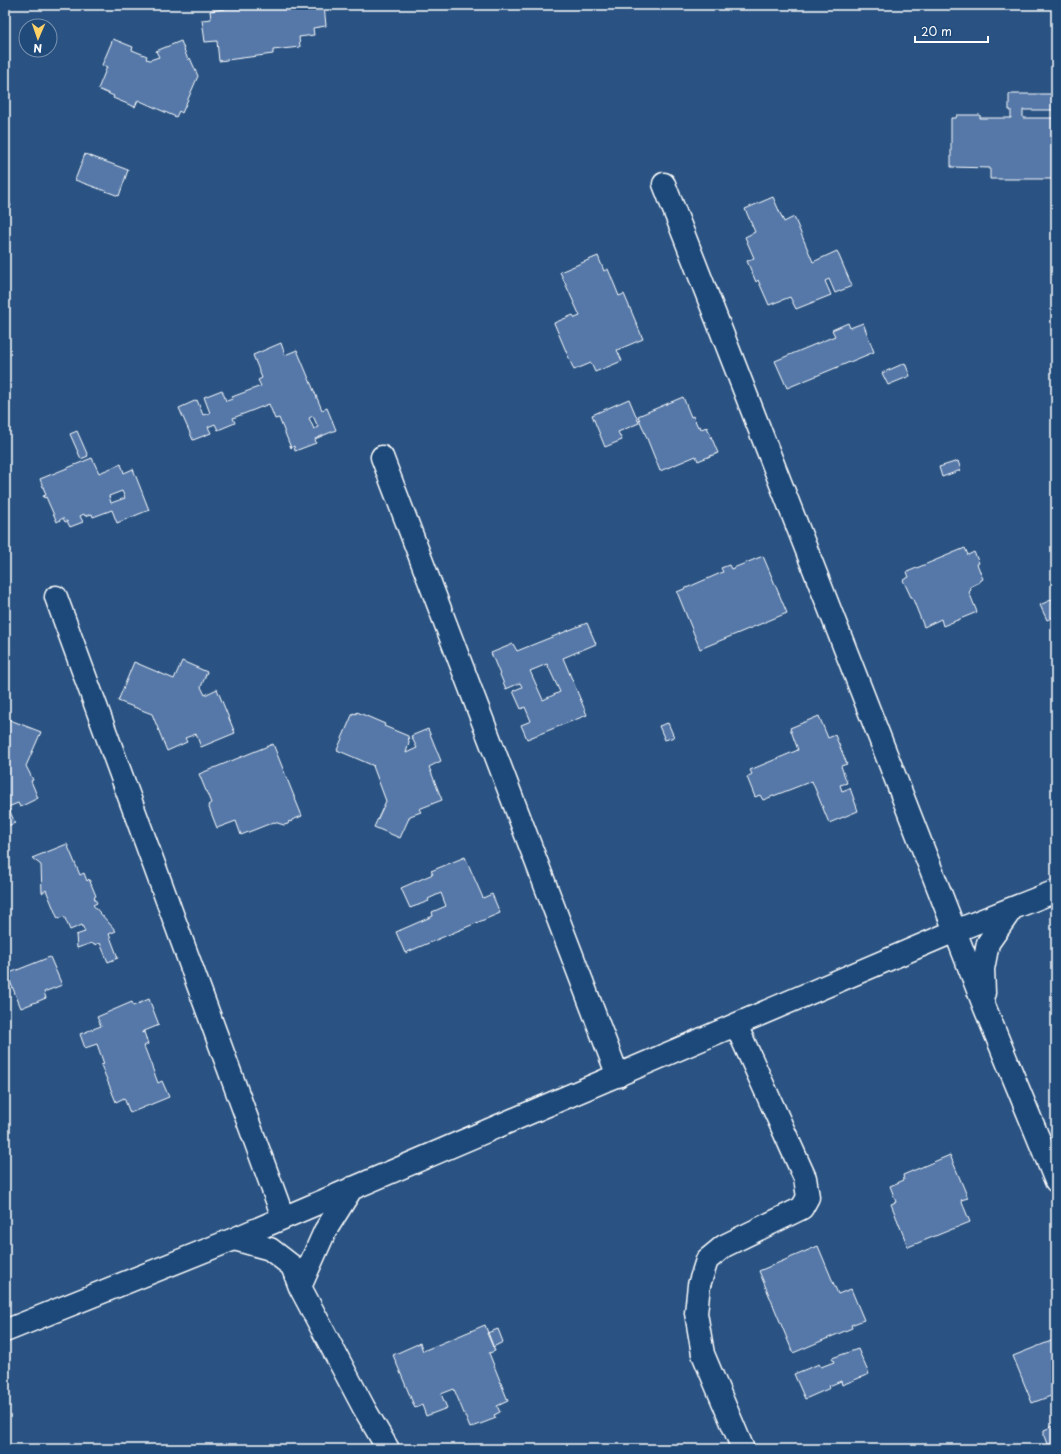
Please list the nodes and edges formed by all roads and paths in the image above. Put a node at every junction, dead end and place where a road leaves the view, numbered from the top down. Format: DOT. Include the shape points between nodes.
graph roads {
  1 [pos="664,184"];
  2 [pos="382,457"];
  3 [pos="56,597"];
  4 [pos="1056,892"];
  5 [pos="1011,910"];
  6 [pos="955,931"];
  7 [pos="985,1008"];
  8 [pos="736,1025"];
  9 [pos="618,1076"];
  10 [pos="1056,1181"];
  11 [pos="352,1188"];
  12 [pos="282,1217"];
  13 [pos="234,1239"];
  14 [pos="300,1287"];
  15 [pos="5,1331"];
  16 [pos="388,1449"];
  17 [pos="743,1449"];
  1 -- 6 [label="street"];
  2 -- 9 [label="street"];
  3 -- 12 [label="street"];
  4 -- 5 [label="street"];
  5 -- 6 [label="street"];
  5 -- 7 [label="street" via="988,943 983,969"];
  6 -- 7 [label="street"];
  6 -- 8 [label="street"];
  7 -- 10 [label="street"];
  8 -- 9 [label="street"];
  8 -- 17 [label="street" via="805,1178 808,1197 802,1208 724,1246 707,1260 699,1285 696,1313 703,1354"];
  9 -- 11 [label="street"];
  11 -- 12 [label="street"];
  11 -- 14 [label="street" via="324,1231"];
  12 -- 13 [label="street"];
  13 -- 14 [label="street" via="270,1249 292,1266"];
  13 -- 15 [label="street"];
  14 -- 16 [label="street"];
}
